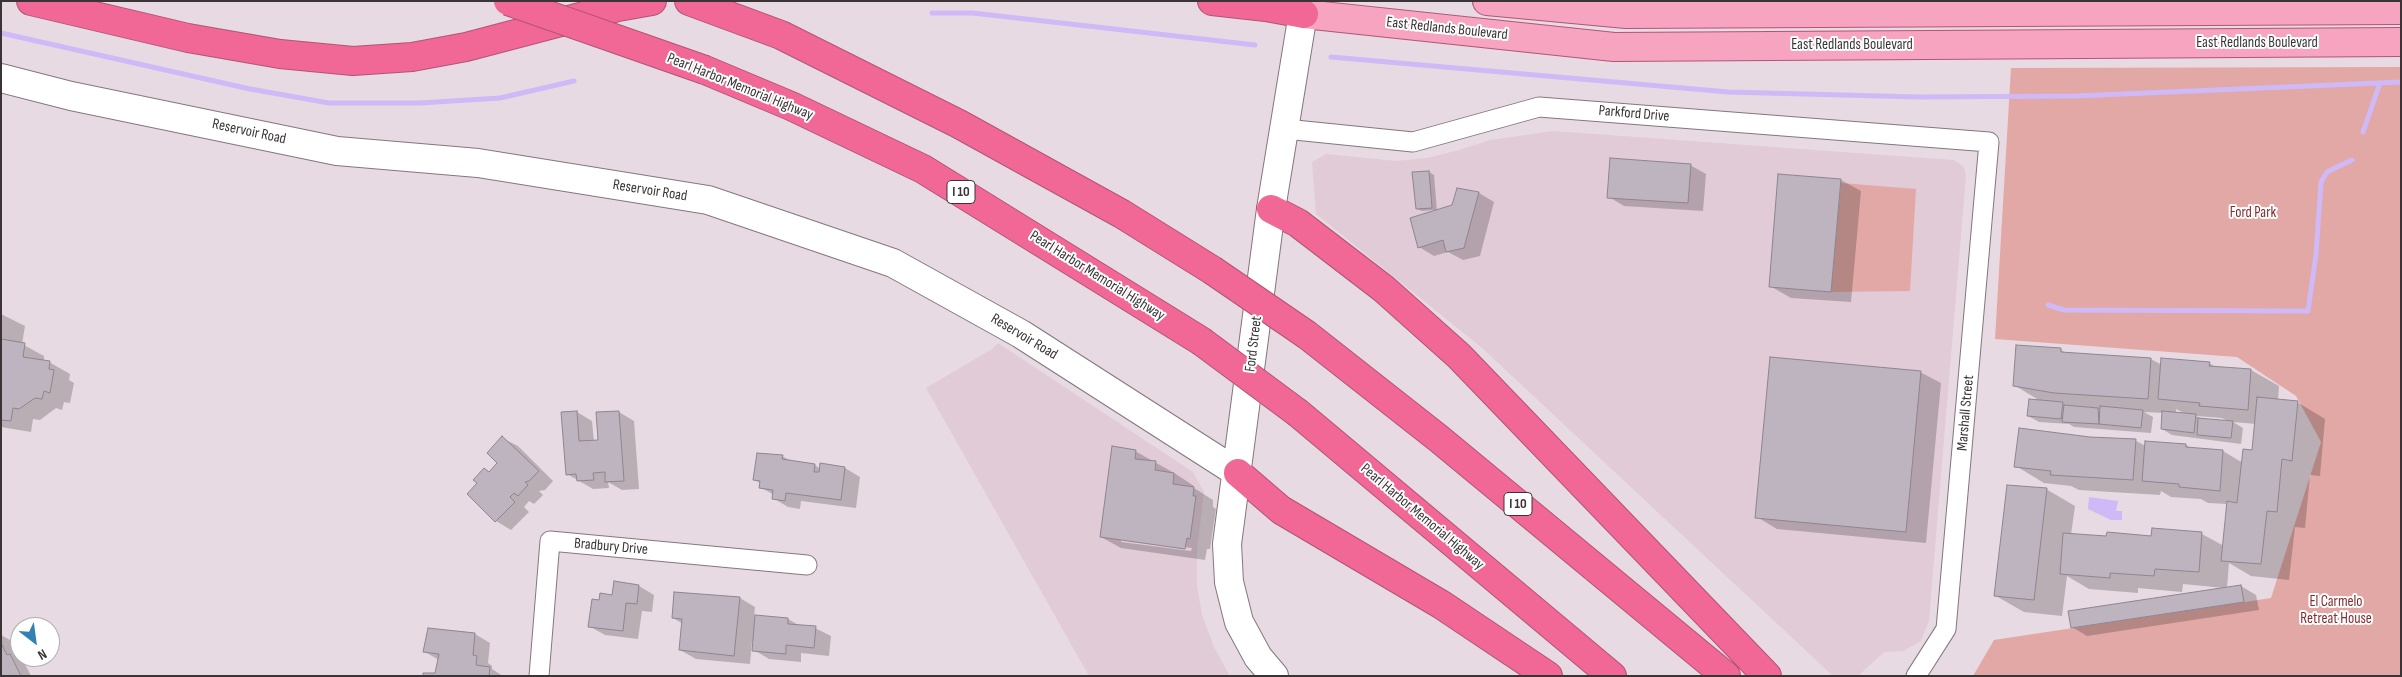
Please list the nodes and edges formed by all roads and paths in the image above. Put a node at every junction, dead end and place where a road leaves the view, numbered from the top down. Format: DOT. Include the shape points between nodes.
graph roads {
  1 [pos="31,1"];
  2 [pos="508,1"];
  3 [pos="652,1"];
  4 [pos="689,1"];
  5 [pos="1212,1"];
  6 [pos="1487,1"];
  7 [pos="1305,8"];
  8 [pos="2401,10"];
  9 [pos="2401,42"];
  10 [pos="1,78"];
  11 [pos="1284,129"];
  12 [pos="1989,142"];
  13 [pos="1271,209"];
  14 [pos="1238,473"];
  15 [pos="807,565"];
  16 [pos="539,676"];
  17 [pos="1274,676"];
  18 [pos="1548,676"];
  19 [pos="1612,676"];
  20 [pos="1726,676"];
  21 [pos="1768,676"];
  22 [pos="1916,676"];
  1 -- 3 [label="highway" via="188,38 280,54 353,61 412,57 466,47"];
  2 -- 19 [label="highway, Pearl Harbor Memorial Highway / I 10, bridge" via="705,70 791,106 923,169 1202,341 1298,413"];
  4 -- 20 [label="highway, I 10, bridge" via="781,35 959,124 1122,214 1212,270 1307,335 1438,438"];
  5 -- 7 [label="highway"];
  6 -- 8 [label="main road" via="1626,14"];
  7 -- 9 [label="main road, East Redlands Boulevard" via="1614,47"];
  7 -- 11 [label="street, Ford Street"];
  10 -- 14 [label="street, Reservoir Road" via="71,96 337,151 478,163 708,200 893,263 1021,334"];
  11 -- 12 [label="street, Parkford Drive" via="1413,142 1539,107"];
  11 -- 13 [label="street, Ford Street"];
  12 -- 22 [label="street, Marshall Street" via="1946,629"];
  13 -- 14 [label="street, Ford Street"];
  13 -- 21 [label="highway" via="1298,224 1384,289 1459,356"];
  14 -- 17 [label="street, Ford Street" via="1227,544 1228,582 1239,622 1258,658"];
  14 -- 18 [label="highway" via="1281,510 1442,605"];
  15 -- 16 [label="street, Bradbury Drive" via="550,541"];
}
